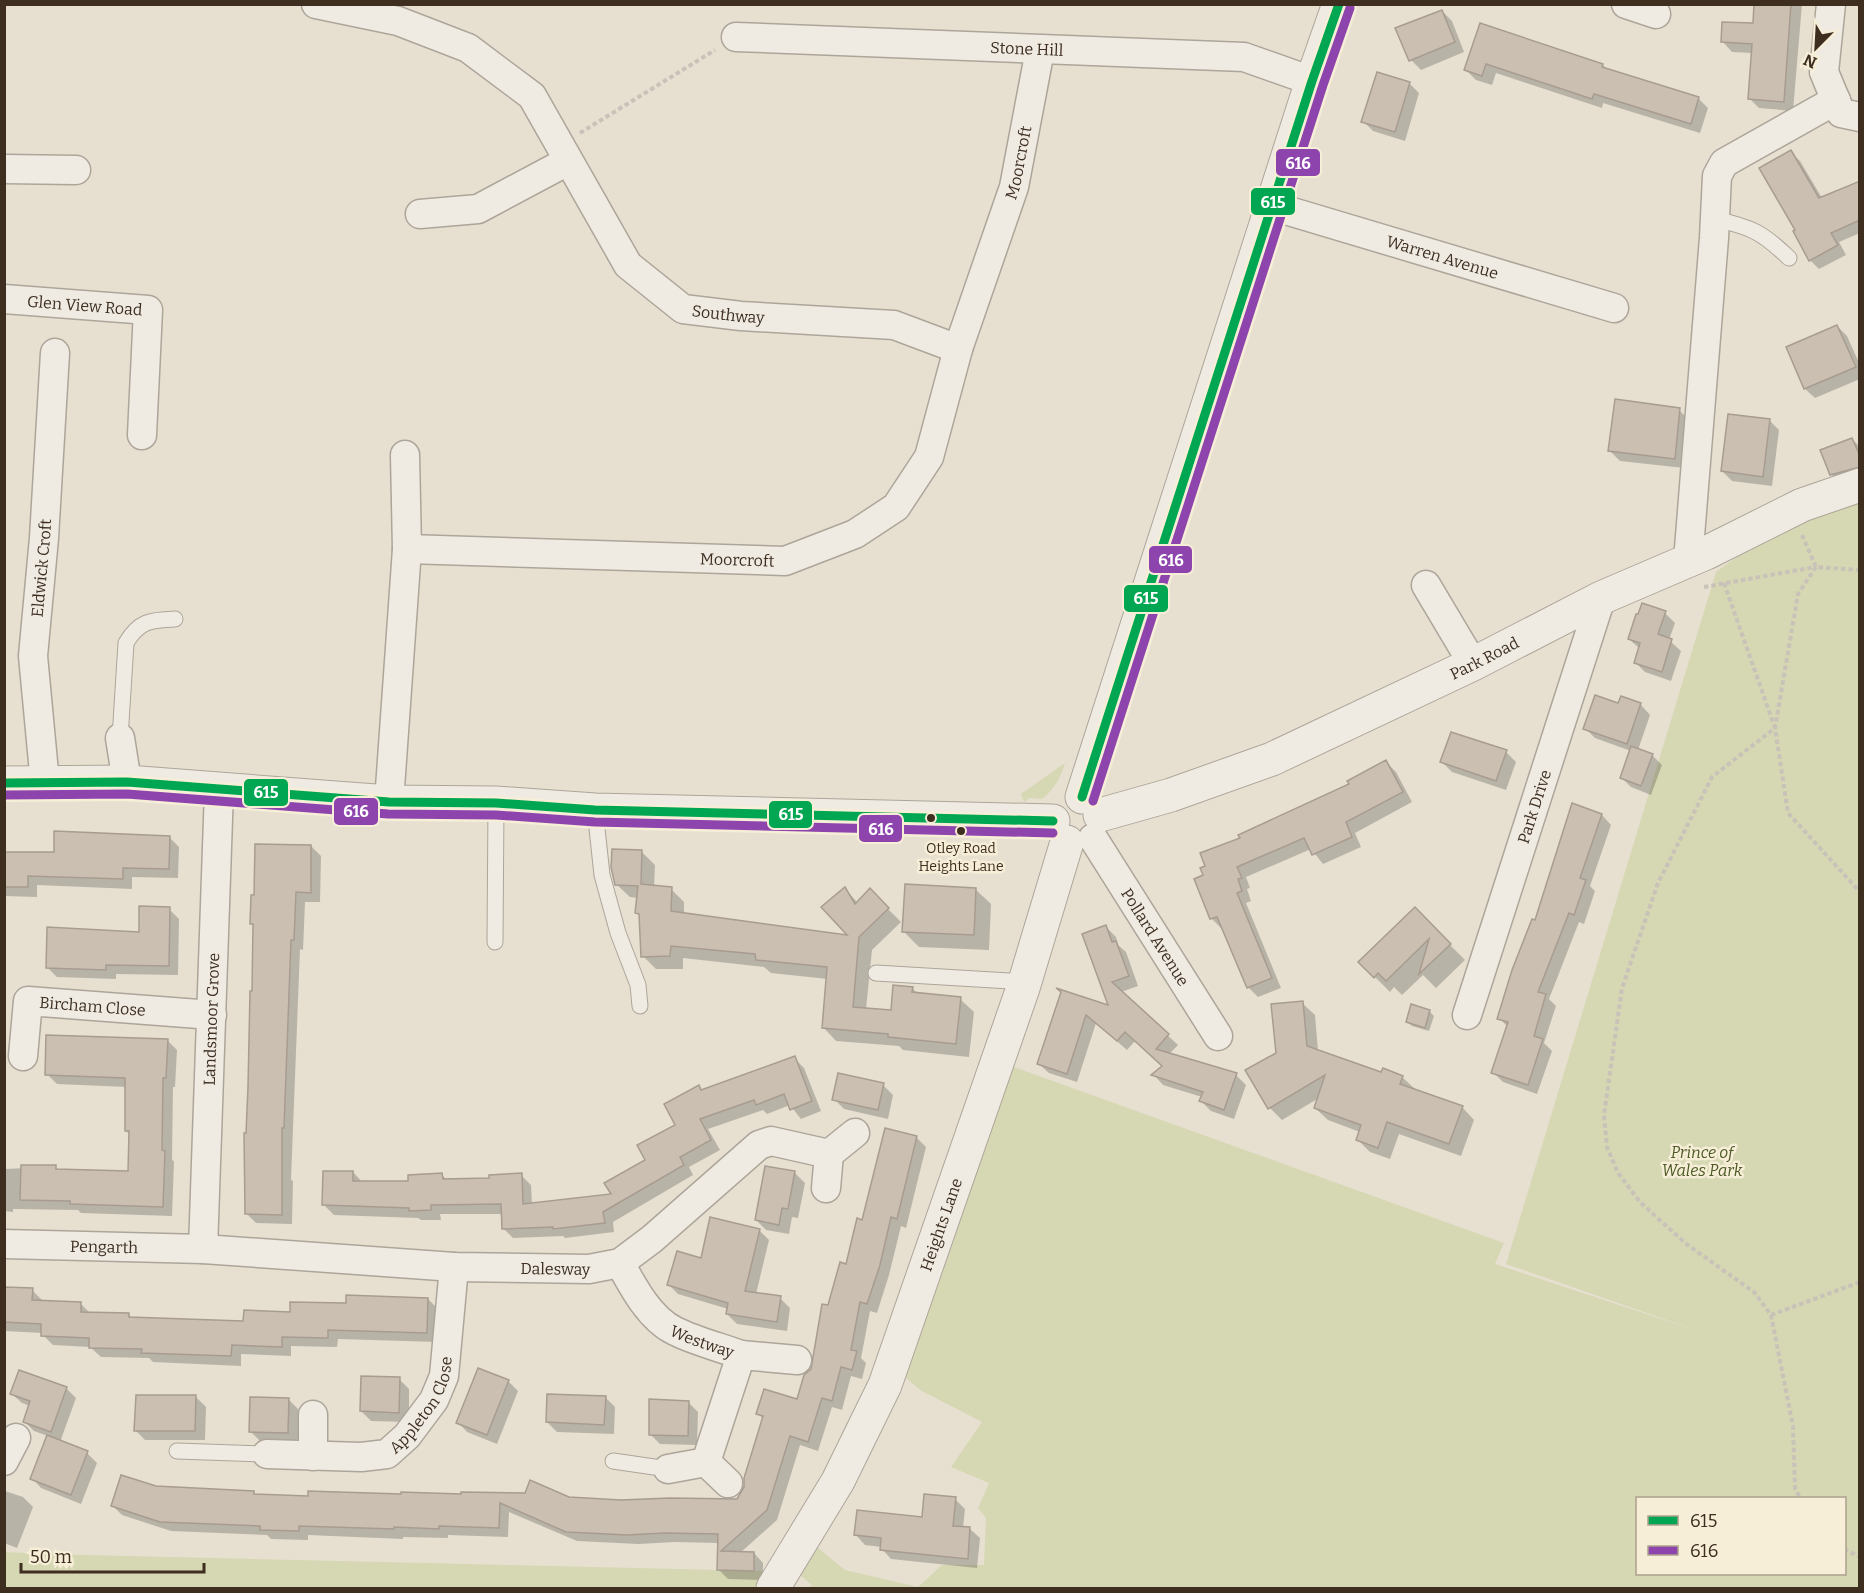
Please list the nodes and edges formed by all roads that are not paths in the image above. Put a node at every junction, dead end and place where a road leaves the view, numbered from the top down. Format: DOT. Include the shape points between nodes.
graph roads {
  1 [pos="316,4"];
  2 [pos="1339,4"];
  3 [pos="1626,4"];
  4 [pos="1831,4"];
  5 [pos="1656,14"];
  6 [pos="736,37"];
  7 [pos="1040,50"];
  8 [pos="1312,81"];
  9 [pos="1836,100"];
  10 [pos="1860,117"];
  11 [pos="563,154"];
  12 [pos="4,169"];
  13 [pos="76,171"];
  14 [pos="1272,206"];
  15 [pos="420,214"];
  16 [pos="1715,219"];
  17 [pos="1789,258"];
  18 [pos="4,299"];
  19 [pos="1614,308"];
  20 [pos="958,349"];
  21 [pos="55,353"];
  22 [pos="142,435"];
  23 [pos="405,455"];
  24 [pos="1860,485"];
  25 [pos="407,549"];
  26 [pos="1694,574"];
  27 [pos="1426,585"];
  28 [pos="1600,598"];
  29 [pos="175,619"];
  30 [pos="1473,664"];
  31 [pos="120,738"];
  32 [pos="127,782"];
  33 [pos="4,783"];
  34 [pos="45,783"];
  35 [pos="219,790"];
  36 [pos="389,802"];
  37 [pos="496,803"];
  38 [pos="595,810"];
  39 [pos="1079,822"];
  40 [pos="495,942"];
  41 [pos="876,973"];
  42 [pos="1025,982"];
  43 [pos="640,1006"];
  44 [pos="212,1015"];
  45 [pos="1467,1015"];
  46 [pos="1218,1036"];
  47 [pos="22,1056"];
  48 [pos="855,1133"];
  49 [pos="829,1154"];
  50 [pos="826,1188"];
  51 [pos="4,1244"];
  52 [pos="203,1249"];
  53 [pos="620,1263"];
  54 [pos="454,1267"];
  55 [pos="741,1354"];
  56 [pos="797,1360"];
  57 [pos="313,1414"];
  58 [pos="177,1451"];
  59 [pos="267,1454"];
  60 [pos="314,1456"];
  61 [pos="613,1461"];
  62 [pos="706,1462"];
  63 [pos="668,1470"];
  64 [pos="728,1483"];
  65 [pos="772,1588"];
  1 -- 11 [label="street, Southway" via="398,21 468,48 532,96"];
  2 -- 8 [label="street, Heights Lane"];
  3 -- 5 [label="street"];
  4 -- 9 [label="street" via="1824,72"];
  6 -- 7 [label="street, Stone Hill"];
  7 -- 8 [label="street, Stone Hill" via="1244,57"];
  7 -- 20 [label="street, Moorcroft" via="1014,187"];
  8 -- 14 [label="street, Heights Lane"];
  9 -- 10 [label="street" via="1841,113"];
  9 -- 16 [label="street" via="1724,163 1717,176"];
  11 -- 15 [label="street" via="478,209"];
  11 -- 20 [label="street, Southway" via="628,265 683,309 894,325"];
  12 -- 13 [label="street"];
  14 -- 19 [label="street, Warren Avenue"];
  14 -- 39 [label="street, Heights Lane"];
  16 -- 17 [label="lane" via="1762,233"];
  16 -- 26 [label="street"];
  18 -- 22 [label="street, Glen View Road" via="148,310"];
  20 -- 25 [label="street, Moorcroft" via="928,457 896,507 855,534 785,561"];
  21 -- 34 [label="street, Eldwick Croft" via="33,656"];
  23 -- 25 [label="street"];
  24 -- 26 [label="street, Park Road" via="1802,506"];
  25 -- 36 [label="street"];
  26 -- 28 [label="street, Park Road"];
  27 -- 30 [label="street"];
  28 -- 30 [label="street, Park Road"];
  28 -- 45 [label="street, Park Drive"];
  29 -- 31 [label="lane" via="143,623 126,643"];
  30 -- 39 [label="street, Park Road" via="1272,759"];
  31 -- 32 [label="street"];
  32 -- 34 [label="street, Park Road"];
  32 -- 35 [label="street, Park Road"];
  33 -- 34 [label="street, Park Road"];
  35 -- 36 [label="street, Park Road"];
  35 -- 44 [label="street, Landsmoor Grove"];
  36 -- 37 [label="street, Park Road"];
  37 -- 38 [label="street, Park Road"];
  37 -- 40 [label="lane"];
  38 -- 39 [label="street, Park Road"];
  38 -- 43 [label="lane" via="602,875 638,985"];
  39 -- 42 [label="street, Heights Lane"];
  39 -- 46 [label="street, Pollard Avenue"];
  41 -- 42 [label="lane"];
  42 -- 65 [label="street, Heights Lane" via="885,1384 838,1481"];
  44 -- 47 [label="street, Bircham Close" via="28,1001"];
  44 -- 52 [label="street, Landsmoor Grove"];
  48 -- 49 [label="street"];
  49 -- 50 [label="street"];
  49 -- 53 [label="street, Dalesway" via="771,1141 759,1145"];
  51 -- 52 [label="street, Pengarth"];
  52 -- 54 [label="street, Dalesway"];
  53 -- 54 [label="street, Dalesway" via="589,1269"];
  53 -- 55 [label="street, Westway" via="650,1311 673,1331"];
  54 -- 60 [label="street, Appleton Close" via="444,1376 434,1400 407,1436 387,1454"];
  55 -- 56 [label="street"];
  55 -- 62 [label="street, Westway"];
  57 -- 60 [label="street"];
  58 -- 59 [label="lane"];
  59 -- 60 [label="street, Appleton Close"];
  61 -- 63 [label="lane"];
  62 -- 63 [label="street"];
  62 -- 64 [label="street"];
}
